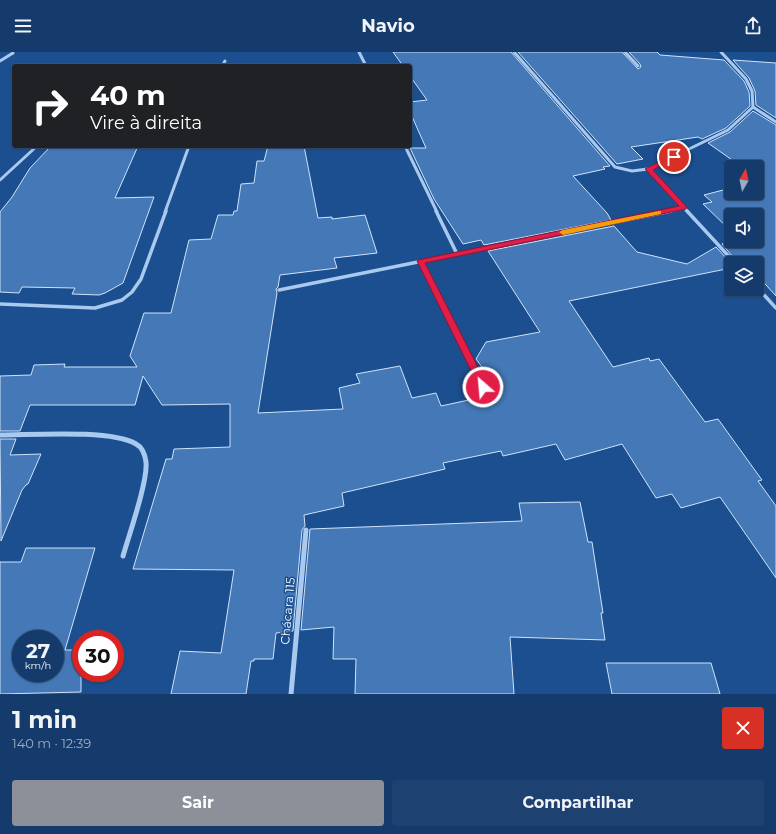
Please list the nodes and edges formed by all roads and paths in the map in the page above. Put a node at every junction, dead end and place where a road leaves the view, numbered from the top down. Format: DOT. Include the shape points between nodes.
graph roads {
  1 [pos="359,52"];
  2 [pos="514,52"];
  3 [pos="625,52"];
  4 [pos="722,52"];
  5 [pos="13,53"];
  6 [pos="0,61"];
  7 [pos="225,61"];
  8 [pos="223,64"];
  9 [pos="365,64"];
  10 [pos="638,66"];
  11 [pos="753,107"];
  12 [pos="776,122"];
  13 [pos="35,148"];
  14 [pos="188,148"];
  15 [pos="406,148"];
  16 [pos="648,169"];
  17 [pos="0,180"];
  18 [pos="684,208"];
  19 [pos="457,254"];
  20 [pos="729,256"];
  21 [pos="420,261"];
  22 [pos="279,290"];
  23 [pos="764,295"];
  24 [pos="0,304"];
  25 [pos="776,308"];
  26 [pos="483,387"];
  27 [pos="0,435"];
  28 [pos="306,530"];
  29 [pos="123,556"];
  30 [pos="291,694"];
  1 -- 9 [label="street"];
  2 -- 16 [label="street" via="615,167 632,171"];
  3 -- 10 [label="street"];
  4 -- 11 [label="street" via="746,79 752,91"];
  5 -- 6 [label="street"];
  7 -- 8 [label="street"];
  11 -- 12 [label="street"];
  11 -- 16 [label="street" via="728,130"];
  13 -- 17 [label="street"];
  14 -- 24 [label="street" via="141,279 134,292 127,298 95,308"];
  15 -- 19 [label="street"];
  16 -- 18 [label="street"];
  18 -- 19 [label="street"];
  18 -- 20 [label="street"];
  19 -- 21 [label="street"];
  21 -- 22 [label="street"];
  21 -- 26 [label="street"];
  23 -- 25 [label="street"];
  27 -- 29 [label="street" via="93,436 135,443 147,460 146,473"];
  28 -- 30 [label="street, Chácara 115"];
}
